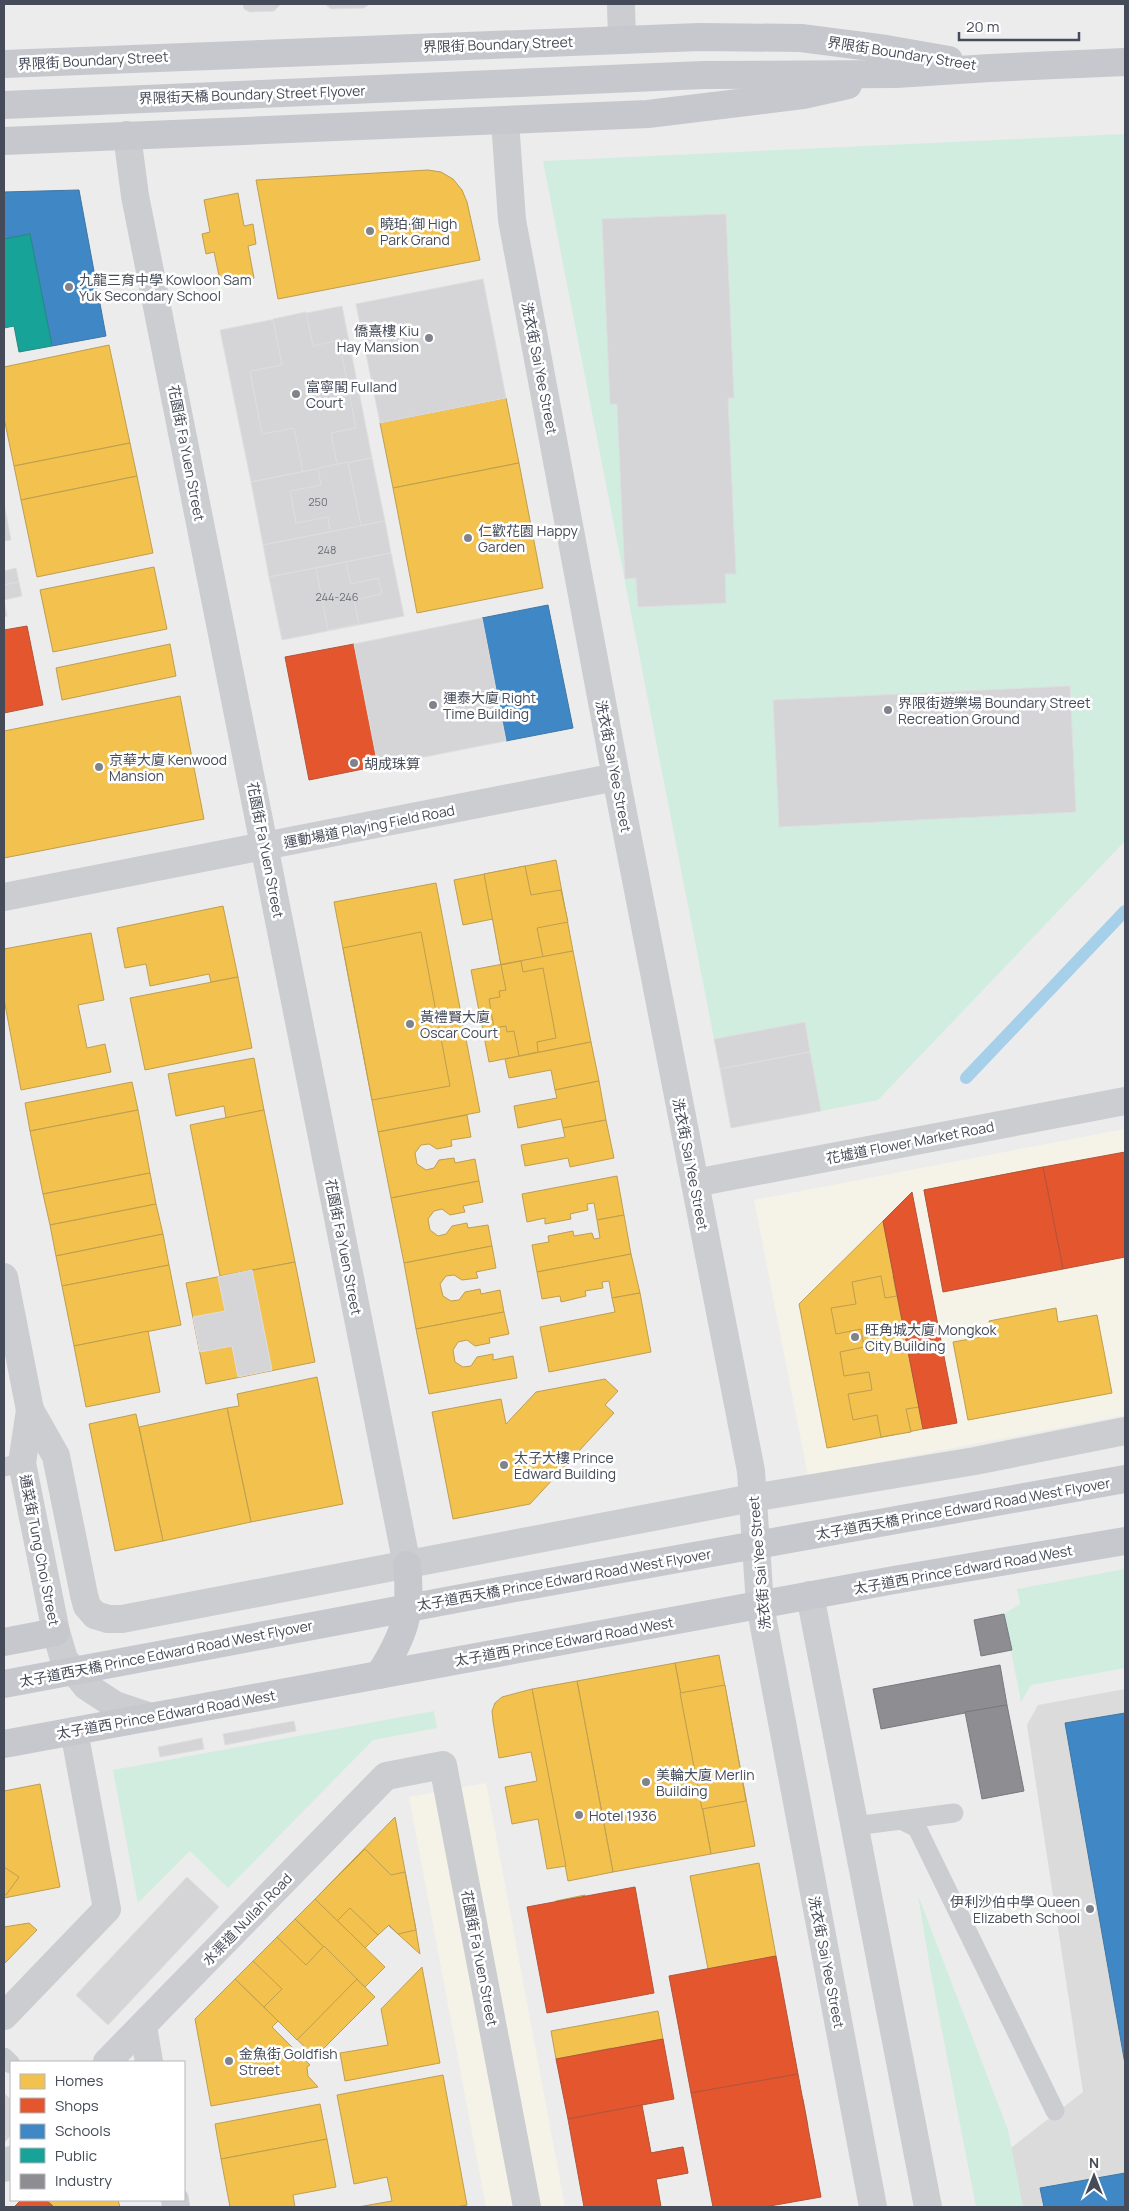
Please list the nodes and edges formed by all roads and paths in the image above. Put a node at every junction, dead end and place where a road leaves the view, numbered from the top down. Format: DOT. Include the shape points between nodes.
graph roads {
  1 [pos="621,4"];
  2 [pos="622,40"];
  3 [pos="1125,62"];
  4 [pos="4,64"];
  5 [pos="990,68"];
  6 [pos="896,74"];
  7 [pos="501,84"];
  8 [pos="4,105"];
  9 [pos="505,121"];
  10 [pos="127,135"];
  11 [pos="4,141"];
  12 [pos="616,777"];
  13 [pos="265,846"];
  14 [pos="4,897"];
  15 [pos="1125,1101"];
  16 [pos="695,1183"];
  17 [pos="4,1277"];
  18 [pos="30,1410"];
  19 [pos="1125,1431"];
  20 [pos="13,1465"];
  21 [pos="1125,1479"];
  22 [pos="752,1498"];
  23 [pos="1125,1541"];
  24 [pos="407,1564"];
  25 [pos="810,1595"];
  26 [pos="760,1604"];
  27 [pos="56,1632"];
  28 [pos="4,1642"];
  29 [pos="379,1675"];
  30 [pos="4,1684"];
  31 [pos="151,1717"];
  32 [pos="74,1731"];
  33 [pos="4,1744"];
  34 [pos="386,1776"];
  35 [pos="954,1812"];
  36 [pos="901,1820"];
  37 [pos="855,1826"];
  38 [pos="4,2016"];
  39 [pos="143,2026"];
  40 [pos="108,2061"];
  41 [pos="149,2061"];
  42 [pos="1054,2111"];
  43 [pos="527,2207"];
  44 [pos="873,2207"];
  45 [pos="928,2207"];
  1 -- 2 [label="street"];
  2 -- 4 [label="main road, 界限街 Boundary Street"];
  2 -- 5 [label="main road, 界限街 Boundary Street" via="802,38"];
  3 -- 5 [label="main road, 界限街 Boundary Street"];
  5 -- 6 [label="main road, 界限街 Boundary Street"];
  6 -- 7 [label="main road, 界限街 Boundary Street" via="703,75"];
  6 -- 9 [label="main road, 界限街 Boundary Street" via="803,95 648,114"];
  7 -- 8 [label="main road, 界限街天橋 Boundary Street Flyover"];
  9 -- 10 [label="main road, 界限街 Boundary Street"];
  9 -- 12 [label="street, 洗衣街 Sai Yee Street" via="512,220"];
  10 -- 11 [label="main road, 界限街 Boundary Street"];
  10 -- 13 [label="street, 花園街 Fa Yuen Street" via="135,196"];
  12 -- 13 [label="street, 運動場道 Playing Field Road"];
  12 -- 16 [label="street, 洗衣街 Sai Yee Street"];
  13 -- 14 [label="street, 運動場道 Playing Field Road"];
  13 -- 24 [label="street, 花園街 Fa Yuen Street"];
  15 -- 16 [label="street, 花墟道 Flower Market Road"];
  16 -- 22 [label="street, 洗衣街 Sai Yee Street" via="751,1471"];
  17 -- 18 [label="street, 通菜街 Tung Choi Street"];
  18 -- 20 [label="street, 通菜街 Tung Choi Street"];
  18 -- 24 [label="street" via="56,1456 84,1595 87,1606 95,1614 122,1618"];
  19 -- 22 [label="street" via="974,1461"];
  20 -- 27 [label="street, 通菜街 Tung Choi Street"];
  21 -- 30 [label="main road, 太子道西天橋 Prince Edward Road West Flyover, bridge" via="499,1590"];
  22 -- 24 [label="street"];
  22 -- 26 [label="street, 洗衣街 Sai Yee Street"];
  23 -- 25 [label="main road, 太子道西 Prince Edward Road West"];
  24 -- 29 [label="main road" via="406,1620 396,1649"];
  25 -- 26 [label="main road, 太子道西 Prince Edward Road West"];
  25 -- 37 [label="street"];
  26 -- 29 [label="main road, 太子道西 Prince Edward Road West"];
  26 -- 44 [label="street, 洗衣街 Sai Yee Street"];
  27 -- 28 [label="main road"];
  27 -- 31 [label="street, 通菜街 Tung Choi Street" via="64,1659 86,1686 115,1704"];
  29 -- 31 [label="main road, 太子道西 Prince Edward Road West"];
  31 -- 32 [label="main road, 太子道西 Prince Edward Road West"];
  32 -- 33 [label="main road, 太子道西 Prince Edward Road West"];
  32 -- 38 [label="street" via="107,1909"];
  34 -- 39 [label="street, 水渠道 Nullah Road"];
  34 -- 43 [label="street, 花園街 Fa Yuen Street" via="443,1765"];
  35 -- 36 [label="lane"];
  36 -- 37 [label="lane"];
  36 -- 42 [label="lane" via="918,1828"];
  37 -- 45 [label="street"];
  39 -- 40 [label="street, 水渠道 Nullah Road"];
  39 -- 41 [label="street"];
}
